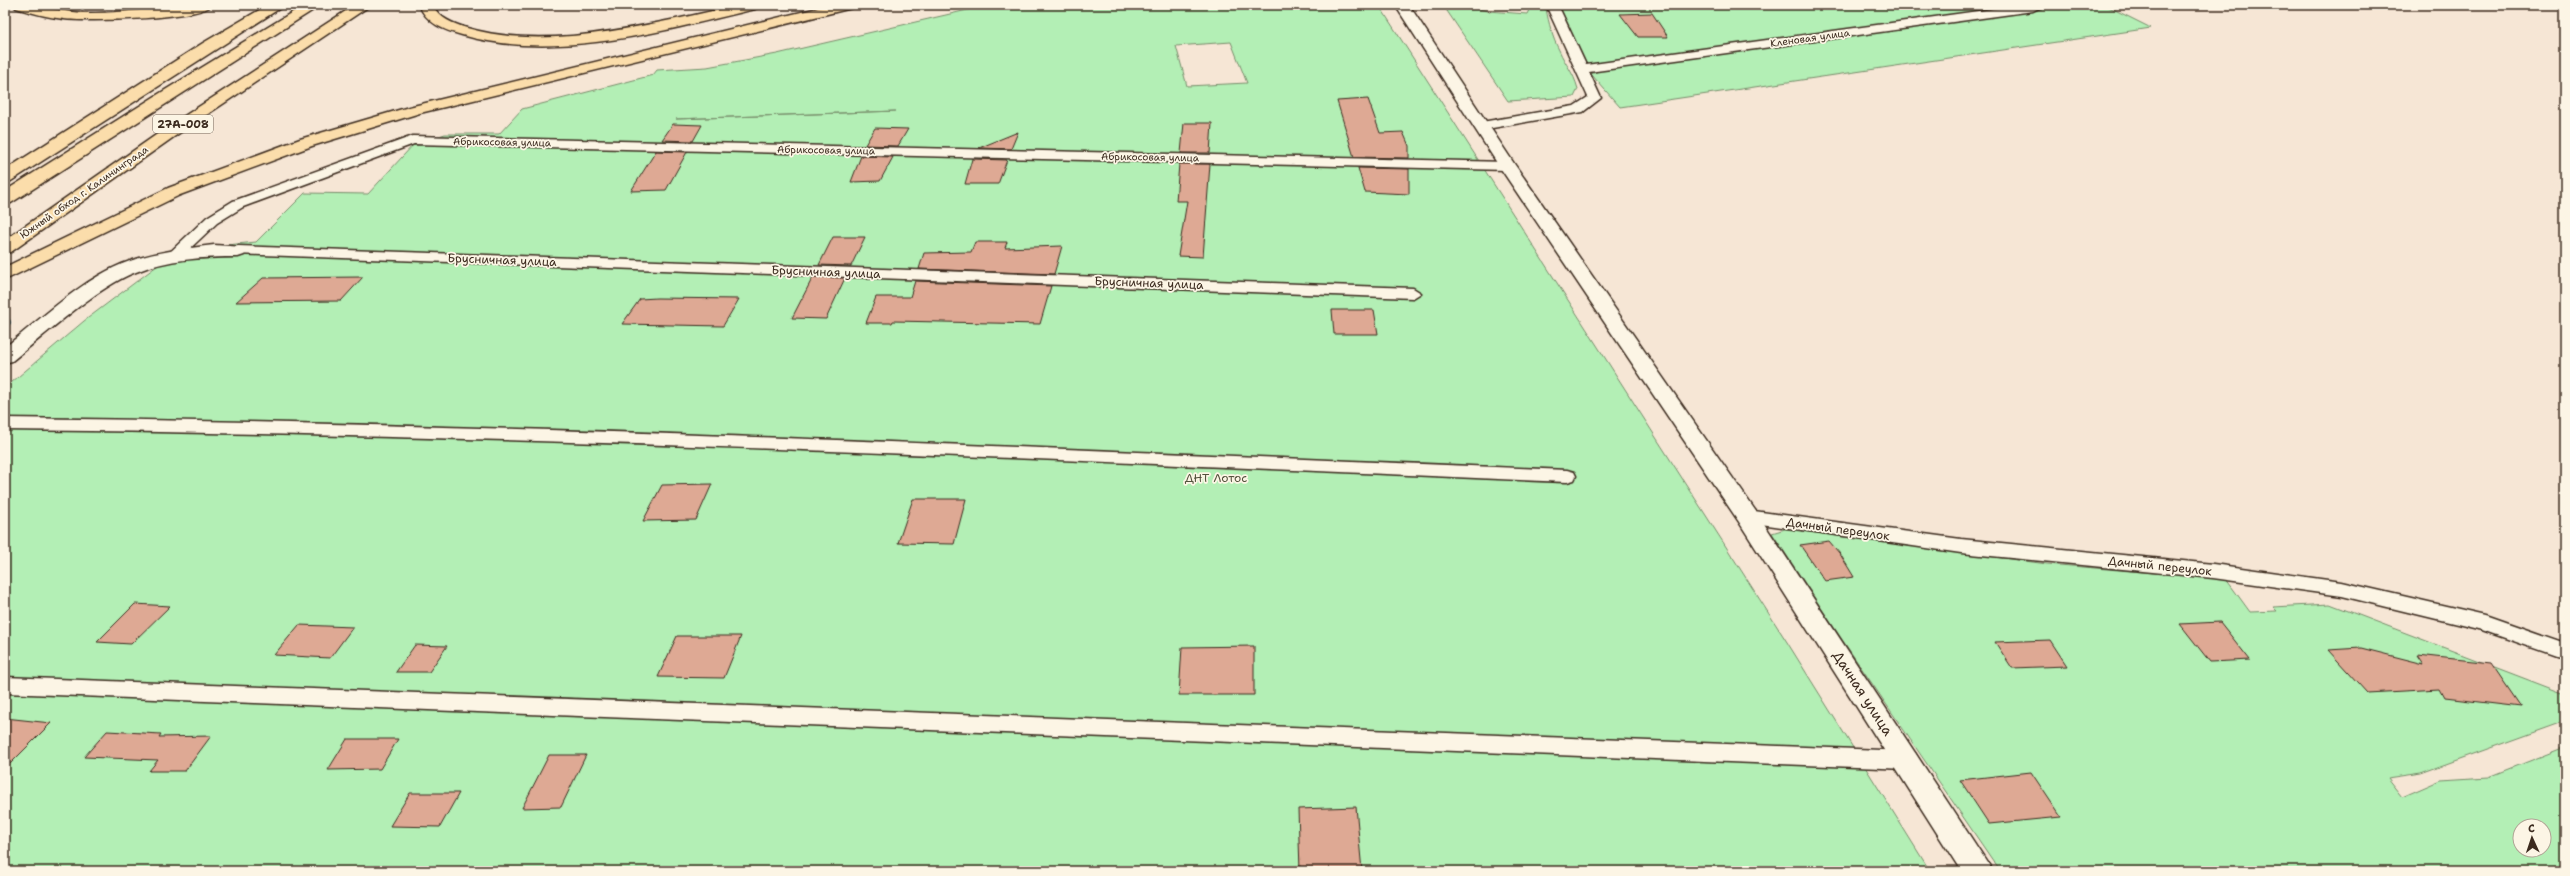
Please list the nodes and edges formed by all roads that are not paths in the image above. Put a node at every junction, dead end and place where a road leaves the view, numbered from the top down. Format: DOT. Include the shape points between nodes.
graph roads {
  1 [pos="21,5"];
  2 [pos="204,5"];
  3 [pos="278,5"];
  4 [pos="314,5"];
  5 [pos="364,5"];
  6 [pos="426,5"];
  7 [pos="755,5"];
  8 [pos="829,5"];
  9 [pos="847,5"];
  10 [pos="1402,5"];
  11 [pos="1552,5"];
  12 [pos="2028,5"];
  13 [pos="787,20"];
  14 [pos="1580,69"];
  15 [pos="1481,126"];
  16 [pos="1507,166"];
  17 [pos="5,177"];
  18 [pos="5,199"];
  19 [pos="5,248"];
  20 [pos="238,251"];
  21 [pos="175,255"];
  22 [pos="5,274"];
  23 [pos="1413,293"];
  24 [pos="5,357"];
  25 [pos="5,424"];
  26 [pos="1567,476"];
  27 [pos="1747,516"];
  28 [pos="2565,650"];
  29 [pos="5,685"];
  30 [pos="1907,760"];
  31 [pos="1978,871"];
  1 -- 2 [label="highway" via="39,11 86,16 142,13"];
  3 -- 17 [label="highway" via="208,46"];
  4 -- 18 [label="highway, 27А-008" via="162,98"];
  5 -- 19 [label="highway, Южный обход г. Калининграда / 27А-008" via="172,131"];
  6 -- 7 [label="highway" via="431,16 458,30 516,40 606,35 646,29"];
  8 -- 13 [label="highway"];
  9 -- 13 [label="highway"];
  10 -- 15 [label="street, Дачная улица"];
  11 -- 14 [label="lane"];
  12 -- 14 [label="lane, Кленовая улица" via="2033,8"];
  13 -- 22 [label="highway" via="415,110 315,139 199,181 114,218"];
  14 -- 15 [label="lane" via="1595,98 1578,109"];
  15 -- 16 [label="street, Дачная улица"];
  16 -- 21 [label="lane, Абрикосовая улица" via="413,140 238,204 212,220"];
  16 -- 27 [label="street, Дачная улица"];
  20 -- 21 [label="street"];
  20 -- 23 [label="lane, Брусничная улица"];
  21 -- 24 [label="street" via="128,268 110,278"];
  25 -- 26 [label="lane" via="267,426 966,450"];
  27 -- 28 [label="lane, Дачный переулок" via="1961,546 2213,571 2342,589 2485,622"];
  27 -- 30 [label="street, Дачная улица"];
  29 -- 30 [label="lane"];
  30 -- 31 [label="street, Дачная улица"];
}
